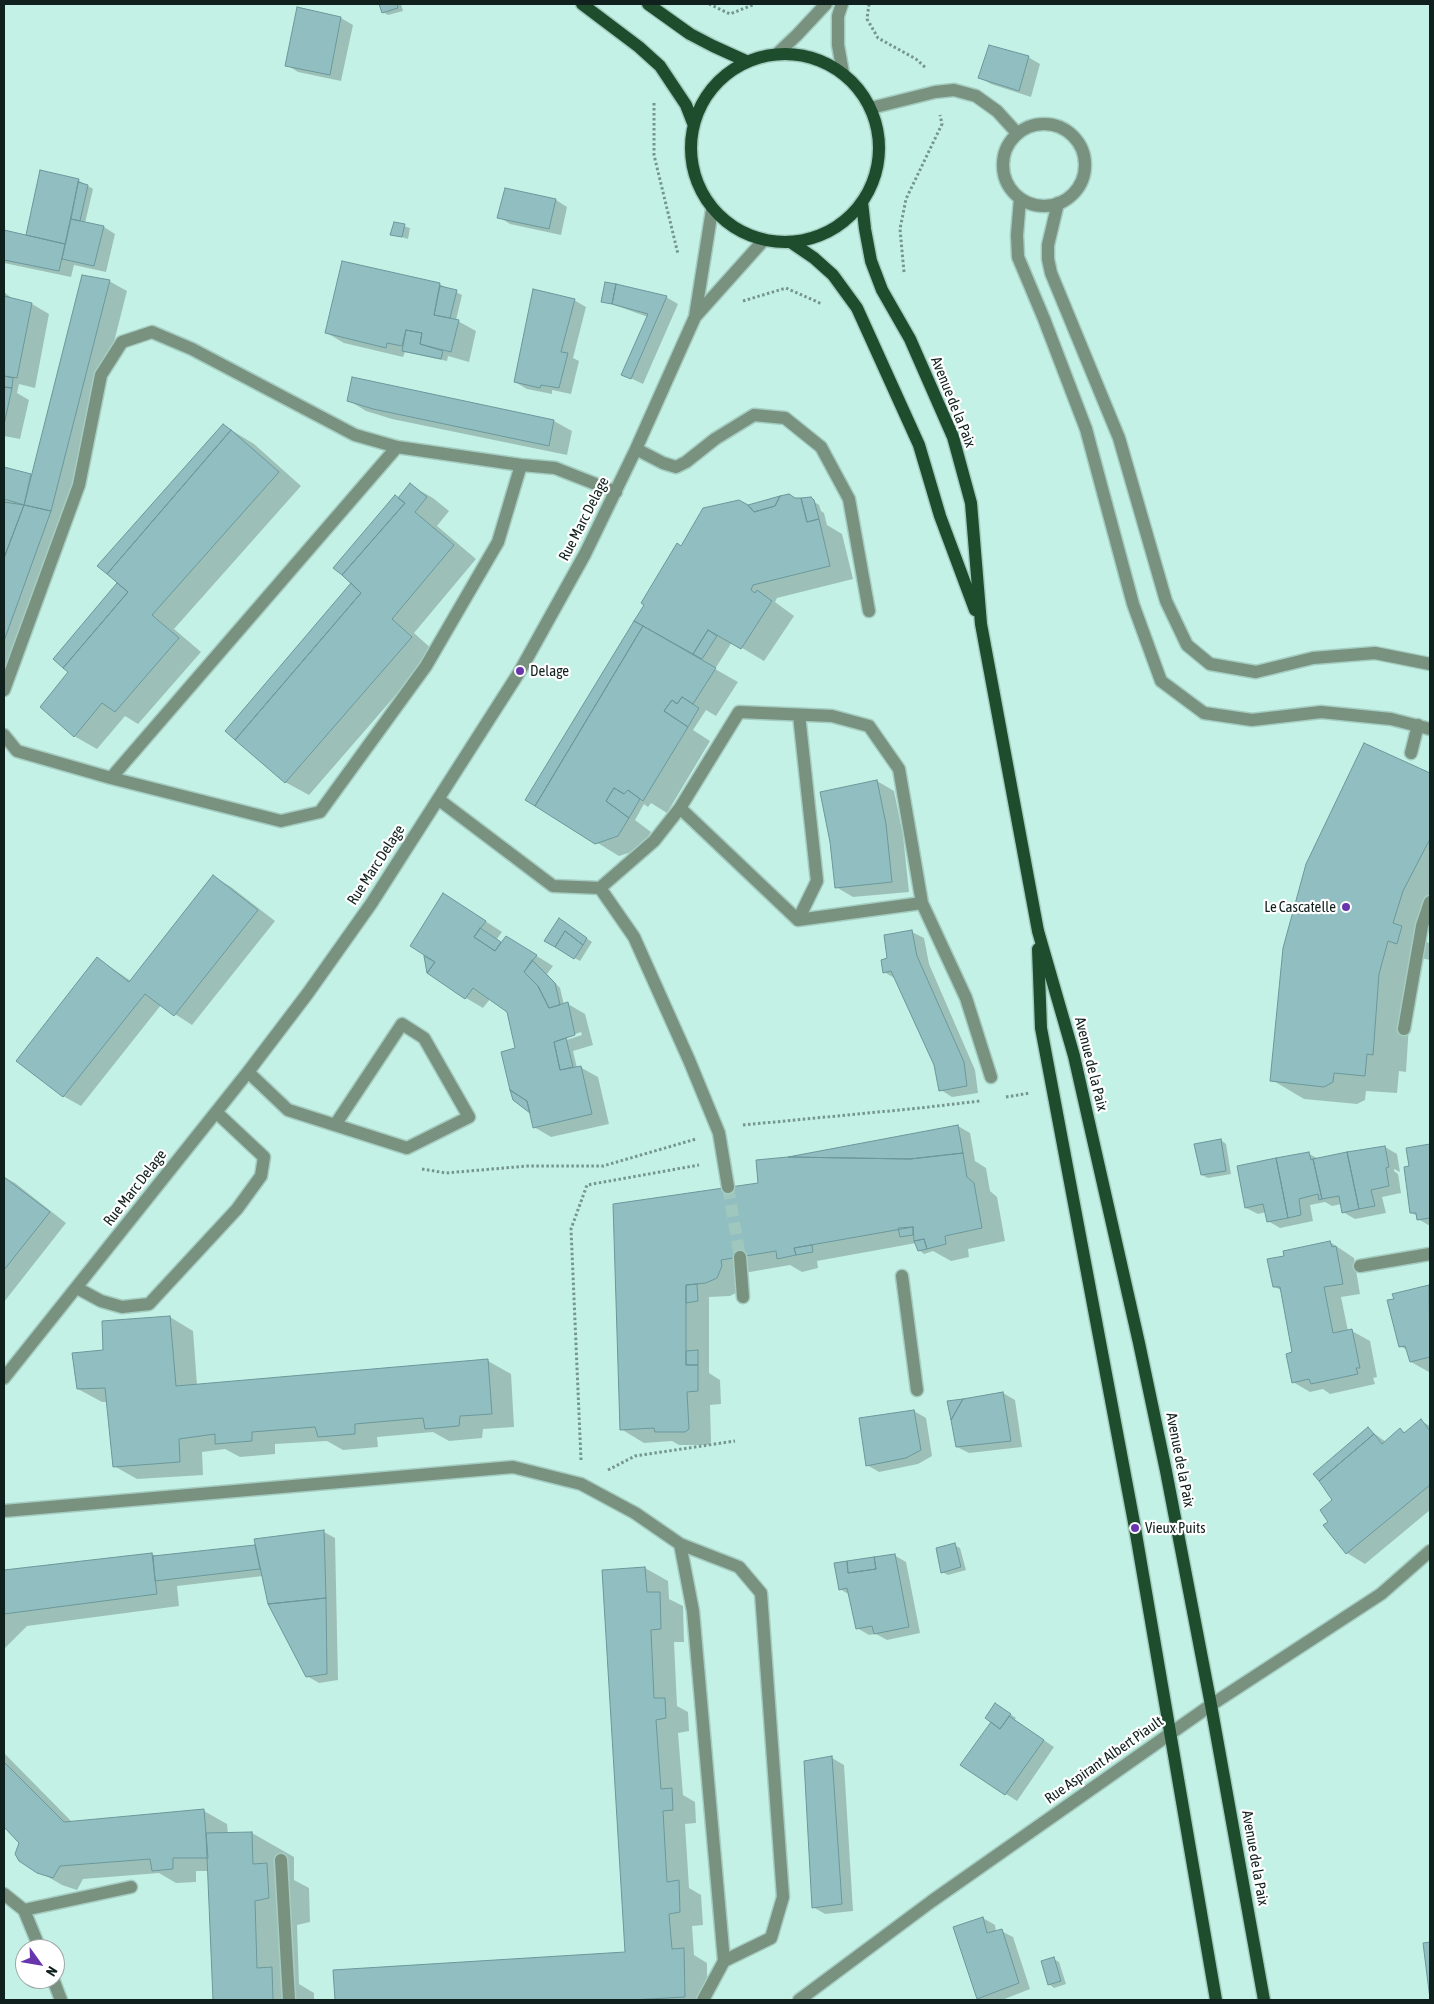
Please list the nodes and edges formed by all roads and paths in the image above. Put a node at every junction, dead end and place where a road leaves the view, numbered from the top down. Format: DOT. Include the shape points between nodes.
graph roads {
  1 [pos="582,4"];
  2 [pos="648,4"];
  3 [pos="709,4"];
  4 [pos="755,4"];
  5 [pos="826,4"];
  6 [pos="842,4"];
  7 [pos="869,4"];
  8 [pos="778,53"];
  9 [pos="746,61"];
  10 [pos="843,73"];
  11 [pos="935,92"];
  12 [pos="654,96"];
  13 [pos="871,108"];
  14 [pos="693,123"];
  15 [pos="1017,134"];
  16 [pos="1020,199"];
  17 [pos="862,202"];
  18 [pos="1058,203"];
  19 [pos="712,210"];
  20 [pos="763,241"];
  21 [pos="792,243"];
  22 [pos="680,260"];
  23 [pos="904,273"];
  24 [pos="742,302"];
  25 [pos="829,307"];
  26 [pos="695,317"];
  27 [pos="397,447"];
  28 [pos="636,449"];
  29 [pos="521,465"];
  30 [pos="616,492"];
  31 [pos="869,612"];
  32 [pos="981,624"];
  33 [pos="1430,664"];
  34 [pos="4,690"];
  35 [pos="799,715"];
  36 [pos="1418,726"];
  37 [pos="1430,729"];
  38 [pos="4,735"];
  39 [pos="1411,753"];
  40 [pos="112,778"];
  41 [pos="438,800"];
  42 [pos="680,808"];
  43 [pos="600,888"];
  44 [pos="1430,902"];
  45 [pos="922,903"];
  46 [pos="798,920"];
  47 [pos="1038,931"];
  48 [pos="1404,1030"];
  49 [pos="248,1072"];
  50 [pos="991,1076"];
  51 [pos="1052,1089"];
  52 [pos="1000,1098"];
  53 [pos="982,1100"];
  54 [pos="216,1112"];
  55 [pos="335,1125"];
  56 [pos="719,1133"];
  57 [pos="724,1160"];
  58 [pos="414,1168"];
  59 [pos="728,1187"];
  60 [pos="1430,1254"];
  61 [pos="740,1257"];
  62 [pos="1360,1266"];
  63 [pos="902,1276"];
  64 [pos="77,1288"];
  65 [pos="744,1297"];
  66 [pos="4,1378"];
  67 [pos="917,1390"];
  68 [pos="735,1441"];
  69 [pos="581,1484"];
  70 [pos="4,1511"];
  71 [pos="680,1544"];
  72 [pos="1430,1551"];
  73 [pos="1211,1705"];
  74 [pos="1169,1734"];
  75 [pos="281,1860"];
  76 [pos="131,1887"];
  77 [pos="4,1894"];
  78 [pos="24,1910"];
  79 [pos="36,1939"];
  80 [pos="724,1961"];
  81 [pos="289,2000"];
  82 [pos="703,2000"];
  83 [pos="799,2000"];
  84 [pos="1216,2000"];
  85 [pos="1264,2000"];
  1 -- 14 [label="main road" via="660,66 679,93"];
  2 -- 9 [label="main road" via="690,34"];
  3 -- 4 [label="path" via="730,14"];
  5 -- 8 [label="street"];
  6 -- 10 [label="street" via="838,16 838,45"];
  7 -- 11 [label="path" via="867,19 878,38 916,59 926,69"];
  8 -- 9 [label="main road"];
  8 -- 10 [label="main road" via="801,54 823,61"];
  9 -- 14 [label="main road" via="723,76 704,97"];
  10 -- 13 [label="main road"];
  11 -- 13 [label="street"];
  11 -- 15 [label="street" via="954,90 976,96 997,111"];
  11 -- 23 [label="path" via="942,124 906,199 900,229"];
  12 -- 22 [label="path" via="654,155"];
  13 -- 17 [label="main road" via="878,133 879,158 873,182"];
  14 -- 19 [label="main road" via="690,153 697,183"];
  15 -- 16 [label="street" via="1003,156 1003,170 1007,184"];
  15 -- 18 [label="street" via="1028,127 1048,124 1066,130 1076,139 1083,151 1083,178 1066,200"];
  16 -- 18 [label="street" via="1039,206"];
  16 -- 36 [label="street" via="1018,257 1086,429 1133,604 1161,681 1204,713 1252,720 1321,712 1390,719"];
  17 -- 21 [label="main road" via="849,218 832,230"];
  17 -- 32 [label="main road, Avenue de la Paix" via="873,269 910,339 949,429 971,503"];
  18 -- 33 [label="street" via="1048,245 1051,272 1119,438 1166,601 1186,645 1210,664 1256,672 1313,658 1375,653"];
  19 -- 20 [label="main road" via="726,224"];
  19 -- 26 [label="street, Rue Marc Delage"];
  20 -- 21 [label="main road"];
  20 -- 26 [label="street, Rue Marc Delage"];
  21 -- 32 [label="main road, Avenue de la Paix" via="833,274 857,308 919,445 940,516"];
  24 -- 25 [label="path" via="786,288"];
  26 -- 28 [label="street, Rue Marc Delage"];
  27 -- 29 [label="street"];
  27 -- 34 [label="street" via="355,435 192,349 152,332 122,342 101,375 79,485"];
  27 -- 40 [label="street"];
  28 -- 30 [label="street, Rue Marc Delage"];
  28 -- 31 [label="street" via="676,467 754,415 785,418 821,447 848,499"];
  29 -- 30 [label="street" via="555,468"];
  29 -- 40 [label="street" via="498,542 460,608 426,666 320,812 281,821"];
  30 -- 41 [label="street, Rue Marc Delage" via="552,617"];
  32 -- 47 [label="main road, Avenue de la Paix"];
  35 -- 42 [label="street" via="739,712"];
  35 -- 45 [label="street" via="832,716 869,726 899,769"];
  35 -- 46 [label="street" via="817,881"];
  36 -- 37 [label="street"];
  36 -- 39 [label="street"];
  38 -- 40 [label="street" via="17,751"];
  41 -- 43 [label="street" via="553,886"];
  41 -- 49 [label="street, Rue Marc Delage" via="371,904"];
  42 -- 43 [label="street" via="654,841"];
  42 -- 46 [label="street"];
  43 -- 56 [label="street" via="634,937"];
  44 -- 48 [label="street" via="1422,926"];
  45 -- 46 [label="street"];
  45 -- 50 [label="street" via="966,998"];
  47 -- 51 [label="main road, Avenue de la Paix" via="1041,1028"];
  47 -- 73 [label="main road, Avenue de la Paix" via="1074,1056 1139,1343"];
  49 -- 54 [label="street, Rue Marc Delage"];
  49 -- 55 [label="street" via="288,1110"];
  51 -- 52 [label="path"];
  51 -- 74 [label="main road, Avenue de la Paix" via="1135,1528"];
  53 -- 56 [label="path" via="744,1125"];
  54 -- 64 [label="street, Rue Marc Delage"];
  54 -- 64 [label="street" via="264,1157 261,1176 237,1208 149,1304 122,1307 101,1301"];
  55 -- 55 [label="street" via="408,1148 469,1118 424,1038 402,1024"];
  56 -- 57 [label="street"];
  56 -- 58 [label="path" via="603,1166 527,1166 446,1173"];
  57 -- 59 [label="street"];
  57 -- 69 [label="path" via="587,1185 570,1229"];
  60 -- 62 [label="street"];
  61 -- 65 [label="street"];
  63 -- 67 [label="street"];
  64 -- 66 [label="street, Rue Marc Delage"];
  68 -- 69 [label="path" via="635,1456"];
  69 -- 70 [label="street" via="513,1467"];
  69 -- 71 [label="street" via="635,1513"];
  71 -- 80 [label="street" via="693,1611"];
  71 -- 80 [label="street" via="739,1568 761,1594 783,1896 771,1938"];
  72 -- 73 [label="street, Rue Aspirant Albert Piault" via="1381,1594"];
  73 -- 74 [label="street, Rue Aspirant Albert Piault"];
  73 -- 85 [label="main road, Avenue de la Paix"];
  74 -- 83 [label="street, Rue Aspirant Albert Piault" via="932,1901"];
  74 -- 84 [label="main road, Avenue de la Paix"];
  75 -- 81 [label="street"];
  76 -- 78 [label="street"];
  77 -- 78 [label="street"];
  78 -- 79 [label="street"];
  80 -- 82 [label="street"];
}
